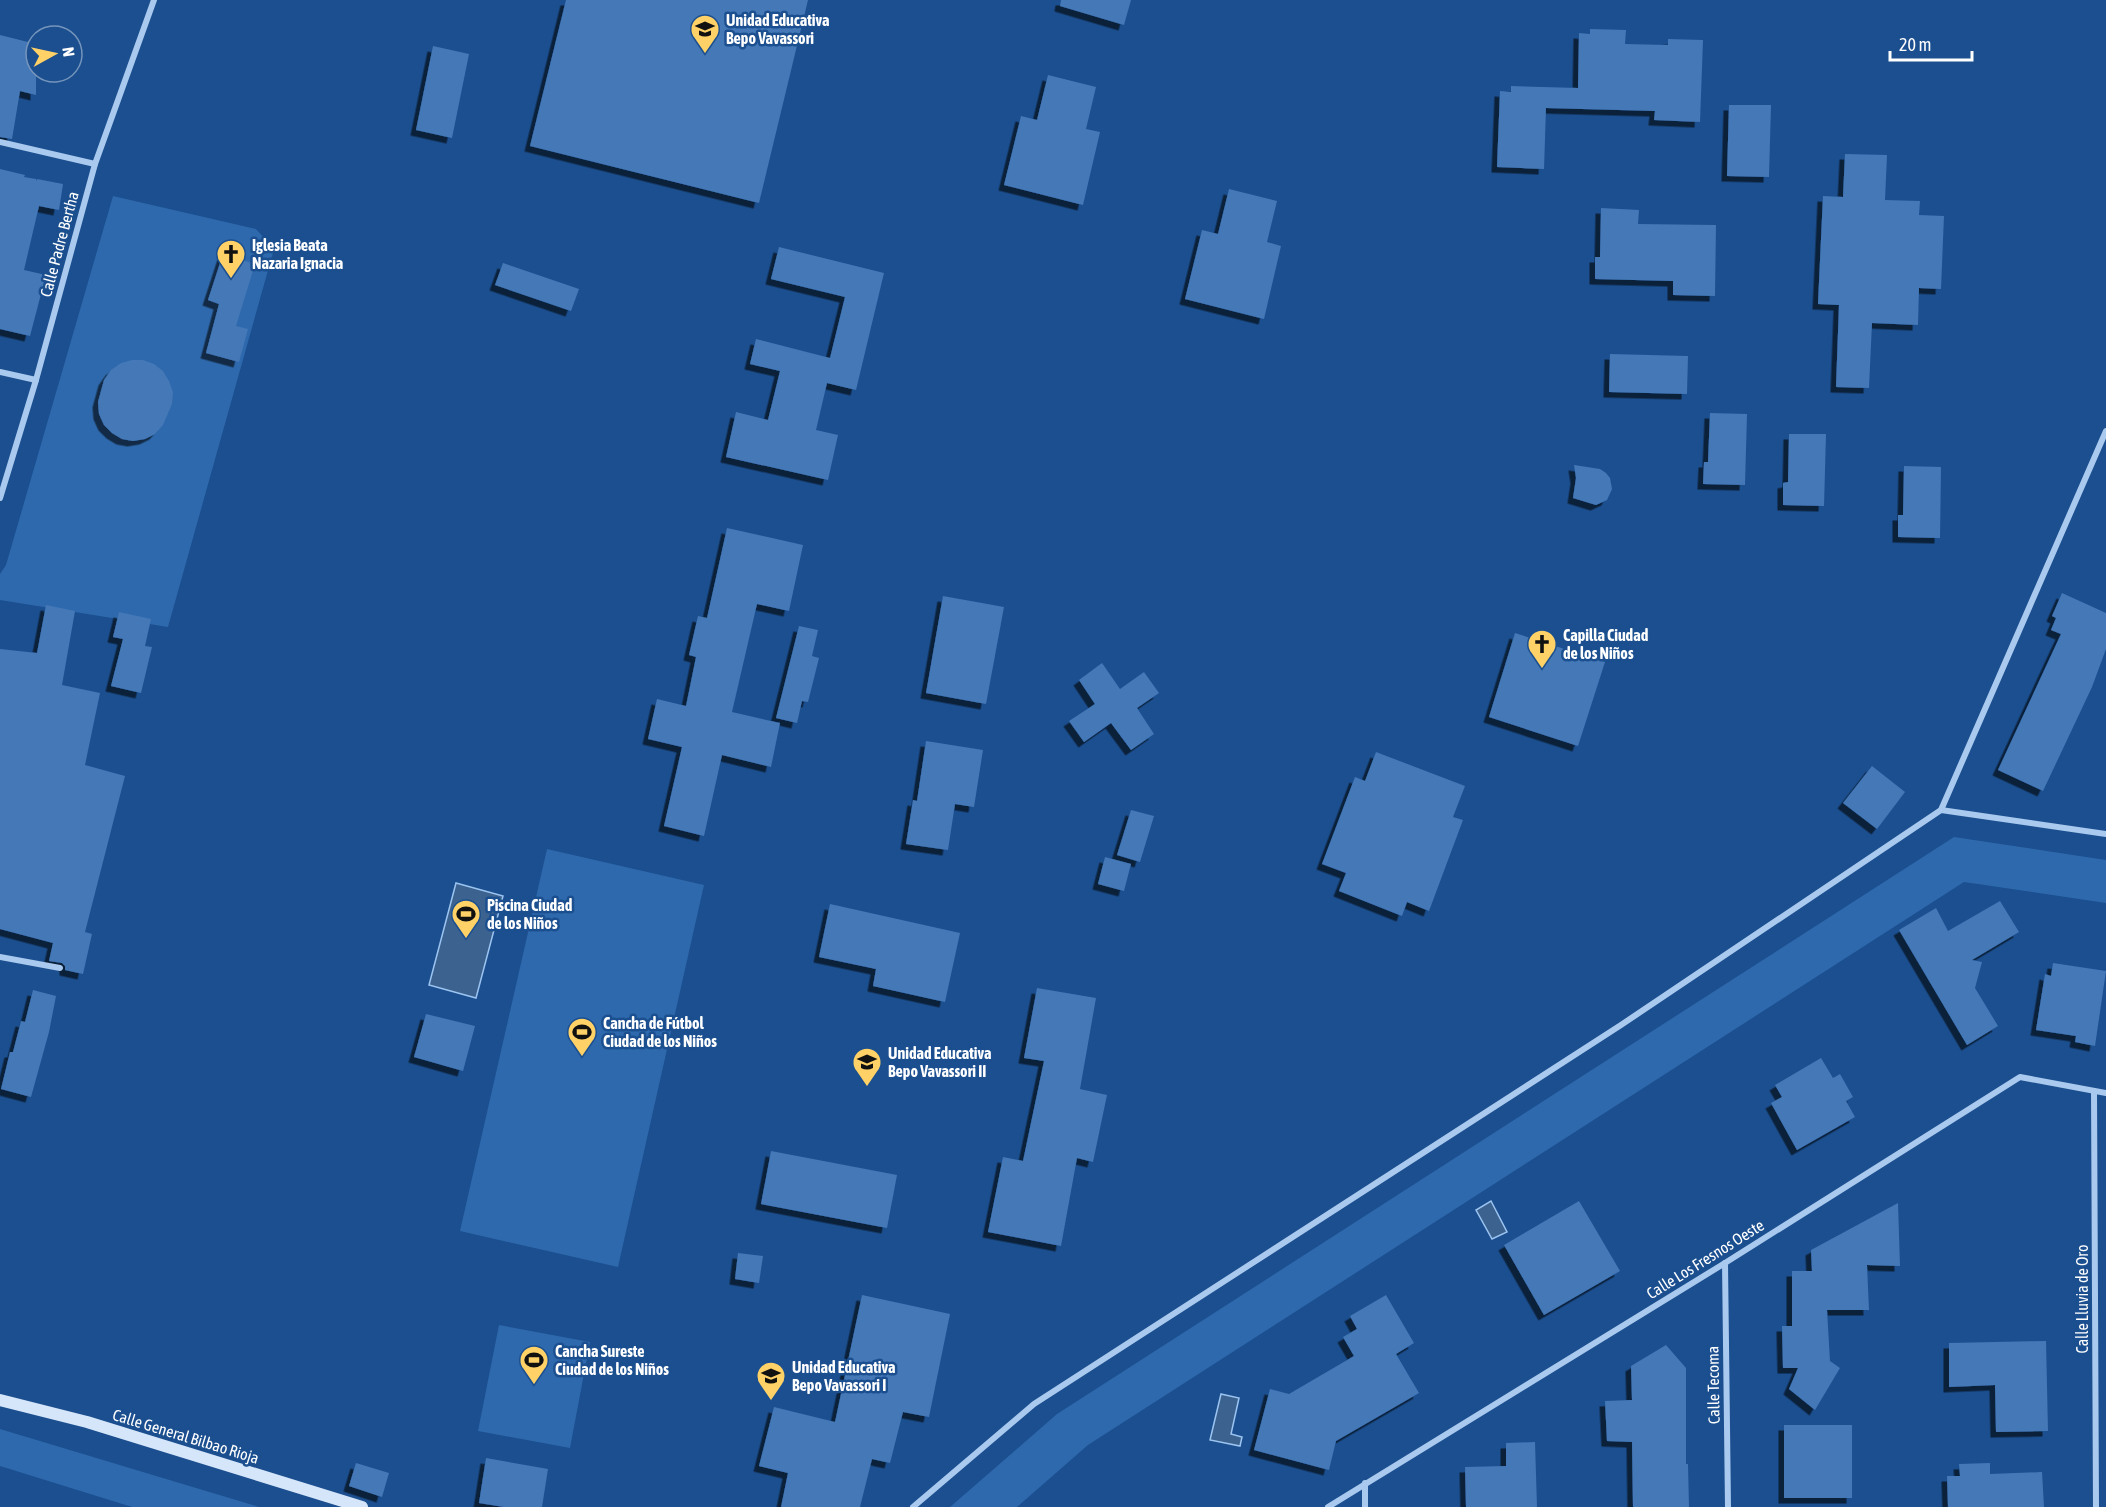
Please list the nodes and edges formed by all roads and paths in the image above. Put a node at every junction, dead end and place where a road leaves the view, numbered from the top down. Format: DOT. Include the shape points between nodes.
graph roads {
  1 [pos="154,0"];
  2 [pos="0,141"];
  3 [pos="95,164"];
  4 [pos="0,372"];
  5 [pos="36,380"];
  6 [pos="2106,431"];
  7 [pos="0,498"];
  8 [pos="1941,810"];
  9 [pos="2106,834"];
  10 [pos="0,957"];
  11 [pos="60,968"];
  12 [pos="2094,1091"];
  13 [pos="2106,1093"];
  14 [pos="1725,1263"];
  15 [pos="0,1400"];
  16 [pos="1365,1483"];
  17 [pos="362,1507"];
  18 [pos="913,1507"];
  19 [pos="1328,1507"];
  20 [pos="1365,1507"];
  21 [pos="1728,1507"];
  22 [pos="2096,1507"];
  1 -- 3 [label="street, Calle Padre Bertha"];
  2 -- 3 [label="street"];
  3 -- 5 [label="street, Calle Padre Bertha"];
  4 -- 5 [label="street"];
  5 -- 7 [label="street, Calle Padre Bertha"];
  6 -- 8 [label="street"];
  8 -- 9 [label="street"];
  8 -- 18 [label="street" via="1621,1025 1034,1404"];
  10 -- 11 [label="street"];
  12 -- 13 [label="street, Calle Los Fresnos Oeste"];
  12 -- 14 [label="street, Calle Los Fresnos Oeste" via="2020,1077"];
  12 -- 22 [label="street, Calle Lluvia de Oro"];
  14 -- 16 [label="street, Calle Los Fresnos Oeste"];
  14 -- 21 [label="street, Calle Tecoma"];
  15 -- 17 [label="street, Calle General Bilbao Rioja" via="87,1422"];
  16 -- 19 [label="street, Calle Los Fresnos Oeste"];
  16 -- 20 [label="street"];
}
